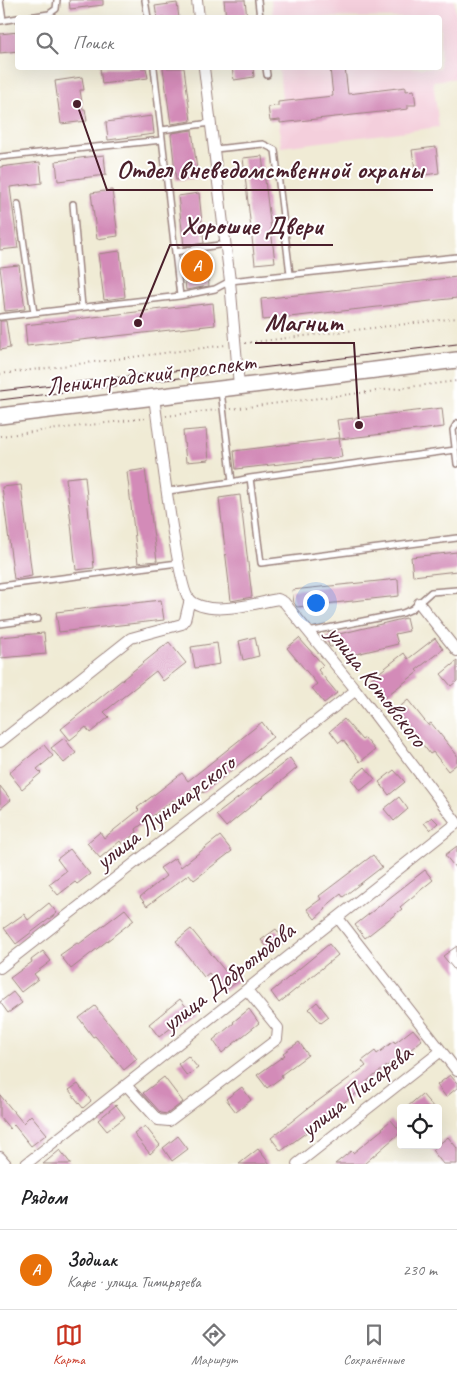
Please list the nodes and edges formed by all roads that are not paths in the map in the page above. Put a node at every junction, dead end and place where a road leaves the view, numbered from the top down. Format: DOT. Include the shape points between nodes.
graph roads {
  1 [pos="0,0"];
  2 [pos="57,0"];
  3 [pos="145,0"];
  4 [pos="197,0"];
  5 [pos="258,0"];
  6 [pos="42,15"];
  7 [pos="148,15"];
  8 [pos="199,15"];
  9 [pos="260,15"];
  10 [pos="15,18"];
  11 [pos="1,20"];
  12 [pos="154,70"];
  13 [pos="204,70"];
  14 [pos="266,70"];
  15 [pos="267,75"];
  16 [pos="211,123"];
  17 [pos="162,130"];
  18 [pos="162,140"];
  19 [pos="215,150"];
  20 [pos="0,157"];
  21 [pos="18,204"];
  22 [pos="73,204"];
  23 [pos="225,244"];
  24 [pos="175,252"];
  25 [pos="457,257"];
  26 [pos="290,274"];
  27 [pos="230,281"];
  28 [pos="180,296"];
  29 [pos="82,307"];
  30 [pos="34,313"];
  31 [pos="0,317"];
  32 [pos="457,360"];
  33 [pos="239,386"];
  34 [pos="221,389"];
  35 [pos="154,397"];
  36 [pos="0,416"];
  37 [pos="457,423"];
  38 [pos="455,450"];
  39 [pos="457,464"];
  40 [pos="250,478"];
  41 [pos="232,482"];
  42 [pos="168,491"];
  43 [pos="457,538"];
  44 [pos="178,563"];
  45 [pos="0,586"];
  46 [pos="457,590"];
  47 [pos="190,599"];
  48 [pos="420,603"];
  49 [pos="38,619"];
  50 [pos="0,624"];
  51 [pos="308,632"];
  52 [pos="457,651"];
  53 [pos="356,690"];
  54 [pos="0,742"];
  55 [pos="457,823"];
  56 [pos="338,918"];
  57 [pos="0,968"];
  58 [pos="247,990"];
  59 [pos="441,1051"];
  60 [pos="457,1071"];
  61 [pos="126,1085"];
  62 [pos="0,1157"];
  63 [pos="6,1164"];
  64 [pos="26,1164"];
  65 [pos="297,1164"];
  1 -- 11 [label="lane"];
  2 -- 6 [label="lane" via="56,9"];
  3 -- 7 [label="lane"];
  4 -- 8 [label="street"];
  5 -- 9 [label="lane"];
  10 -- 11 [label="lane"];
  12 -- 17 [label="lane"];
  13 -- 16 [label="street"];
  14 -- 15 [label="lane"];
  16 -- 17 [label="lane"];
  16 -- 19 [label="street"];
  17 -- 18 [label="lane"];
  18 -- 20 [label="lane"];
  18 -- 24 [label="lane"];
  19 -- 23 [label="street"];
  19 -- 26 [label="lane" via="263,144 275,150"];
  21 -- 30 [label="lane"];
  22 -- 29 [label="lane"];
  23 -- 24 [label="lane"];
  23 -- 27 [label="street"];
  24 -- 28 [label="lane"];
  25 -- 26 [label="lane"];
  26 -- 27 [label="lane"];
  27 -- 28 [label="lane" via="215,289"];
  27 -- 33 [label="street"];
  28 -- 29 [label="lane"];
  29 -- 30 [label="lane"];
  30 -- 31 [label="lane"];
  32 -- 33 [label="main road, Ленинградский проспект"];
  33 -- 34 [label="main road, Ленинградский проспект"];
  34 -- 35 [label="main road, Ленинградский проспект"];
  34 -- 41 [label="lane"];
  35 -- 36 [label="main road, Ленинградский проспект"];
  35 -- 42 [label="street"];
  37 -- 38 [label="lane" via="453,430"];
  38 -- 39 [label="lane"];
  38 -- 40 [label="lane"];
  40 -- 41 [label="lane"];
  40 -- 43 [label="lane" via="261,563"];
  41 -- 42 [label="lane"];
  42 -- 44 [label="street"];
  44 -- 45 [label="lane"];
  44 -- 47 [label="street" via="185,592"];
  46 -- 48 [label="lane" via="431,592"];
  47 -- 51 [label="street, улица Котовского" via="202,606 220,609 278,599"];
  47 -- 54 [label="street" via="182,624 131,638"];
  48 -- 51 [label="lane" via="403,613"];
  48 -- 52 [label="street"];
  49 -- 50 [label="lane"];
  51 -- 53 [label="street, улица Котовского"];
  53 -- 55 [label="street, улица Котовского"];
  53 -- 57 [label="street, улица Луначарского"];
  55 -- 56 [label="street, улица Добролюбова"];
  56 -- 58 [label="street, улица Добролюбова"];
  56 -- 59 [label="street"];
  58 -- 61 [label="street, улица Добролюбова"];
  58 -- 61 [label="street" via="278,1028 277,1040 169,1121 158,1120"];
  59 -- 60 [label="street"];
  59 -- 65 [label="street, улица Писарева"];
  61 -- 64 [label="street, улица Добролюбова"];
  62 -- 63 [label="street"];
}
